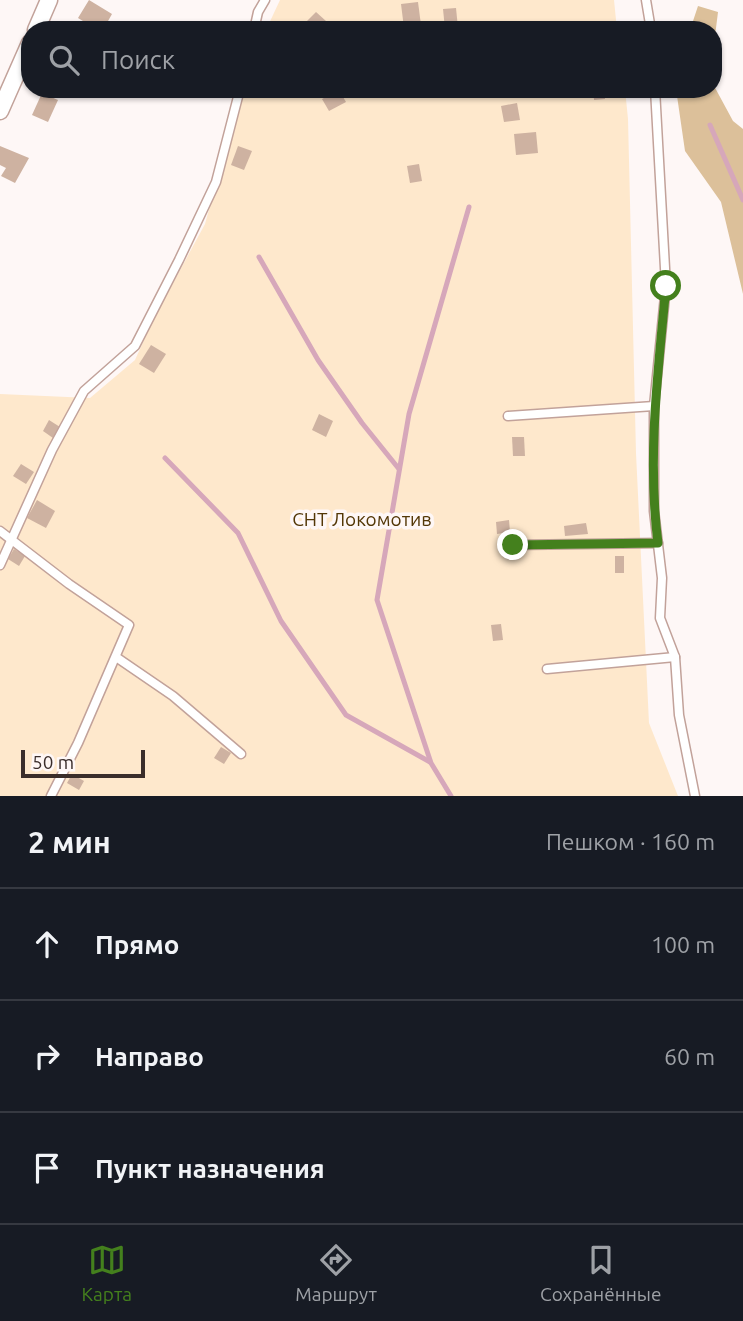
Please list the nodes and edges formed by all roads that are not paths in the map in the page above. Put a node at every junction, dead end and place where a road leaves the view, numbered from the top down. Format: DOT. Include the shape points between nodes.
graph roads {
  1 [pos="48,0"];
  2 [pos="265,0"];
  3 [pos="646,0"];
  4 [pos="40,21"];
  5 [pos="256,21"];
  6 [pos="650,21"];
  7 [pos="21,63"];
  8 [pos="238,98"];
  9 [pos="656,98"];
  10 [pos="0,111"];
  11 [pos="654,406"];
  12 [pos="508,416"];
  13 [pos="0,531"];
  14 [pos="13,540"];
  15 [pos="658,543"];
  16 [pos="513,545"];
  17 [pos="0,565"];
  18 [pos="116,657"];
  19 [pos="675,657"];
  20 [pos="547,669"];
  21 [pos="241,754"];
  22 [pos="51,796"];
  23 [pos="695,796"];
  1 -- 4 [label="street"];
  2 -- 5 [label="lane"];
  3 -- 6 [label="lane"];
  7 -- 10 [label="street"];
  8 -- 14 [label="lane" via="216,182 179,260 135,346 84,391 52,450"];
  9 -- 11 [label="lane" via="666,286"];
  11 -- 12 [label="lane"];
  11 -- 15 [label="lane"];
  13 -- 14 [label="lane"];
  14 -- 17 [label="lane"];
  14 -- 18 [label="lane" via="129,625"];
  15 -- 16 [label="lane"];
  15 -- 19 [label="lane" via="660,618"];
  18 -- 21 [label="lane" via="173,696"];
  18 -- 22 [label="lane"];
  19 -- 20 [label="lane"];
  19 -- 23 [label="lane" via="679,715"];
}
